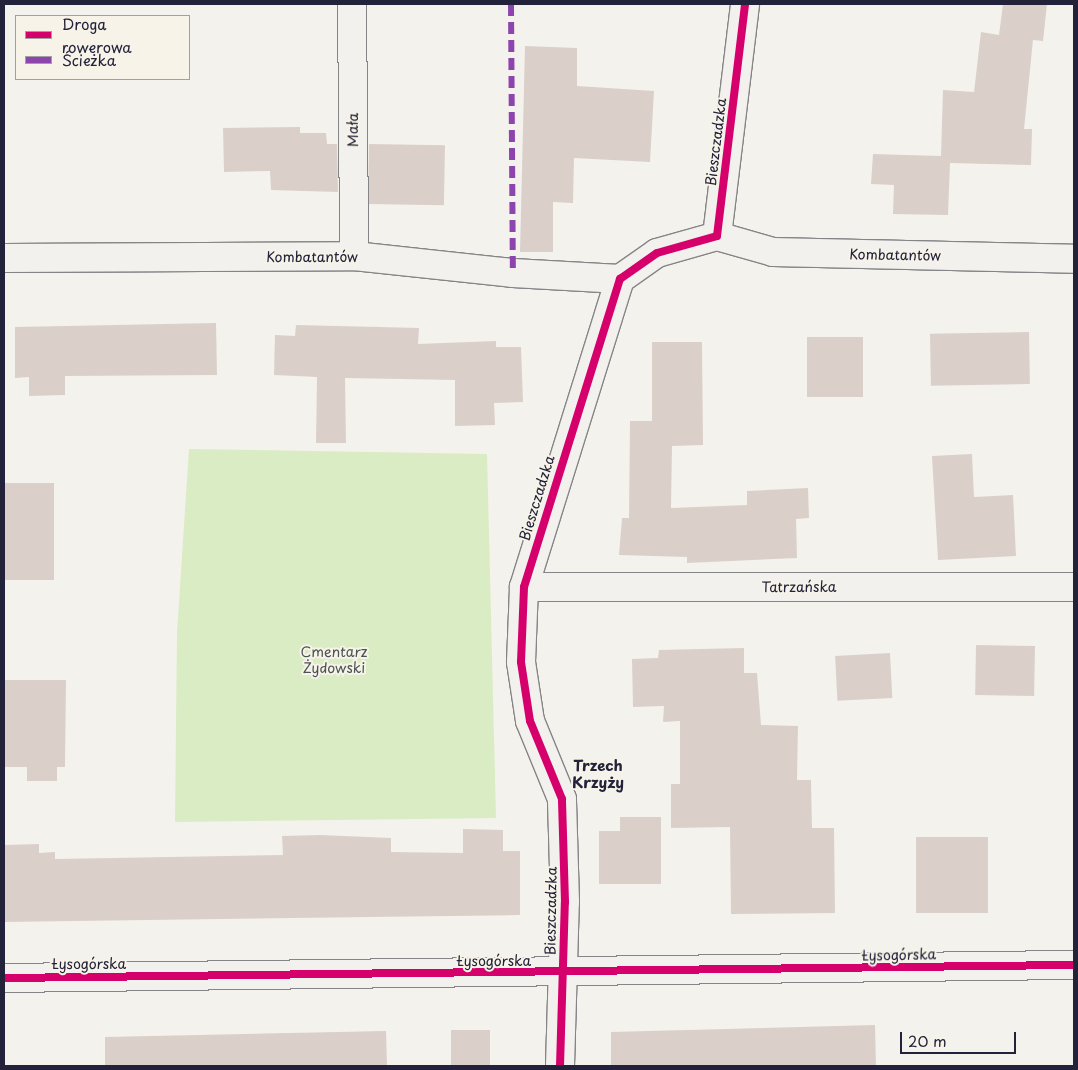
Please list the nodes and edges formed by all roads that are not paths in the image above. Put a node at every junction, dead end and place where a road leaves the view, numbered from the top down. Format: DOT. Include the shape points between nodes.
graph roads {
  1 [pos="352,4"];
  2 [pos="744,4"];
  3 [pos="717,236"];
  4 [pos="354,256"];
  5 [pos="4,258"];
  6 [pos="1074,260"];
  7 [pos="620,279"];
  8 [pos="524,587"];
  9 [pos="1074,587"];
  10 [pos="1074,964"];
  11 [pos="562,973"];
  12 [pos="4,978"];
  13 [pos="560,1066"];
  1 -- 4 [label="street, Mała"];
  2 -- 3 [label="street, Bieszczadzka"];
  3 -- 6 [label="street, Kombatantów" via="773,252"];
  3 -- 7 [label="street" via="657,253"];
  4 -- 5 [label="street, Kombatantów"];
  4 -- 7 [label="street, Kombatantów" via="513,273"];
  7 -- 8 [label="street, Bieszczadzka"];
  8 -- 9 [label="street, Tatrzańska"];
  8 -- 11 [label="street, Bieszczadzka" via="521,662 530,721 562,799"];
  10 -- 11 [label="street, Łysogórska"];
  11 -- 12 [label="street, Łysogórska"];
  11 -- 13 [label="street, Bieszczadzka"];
}
